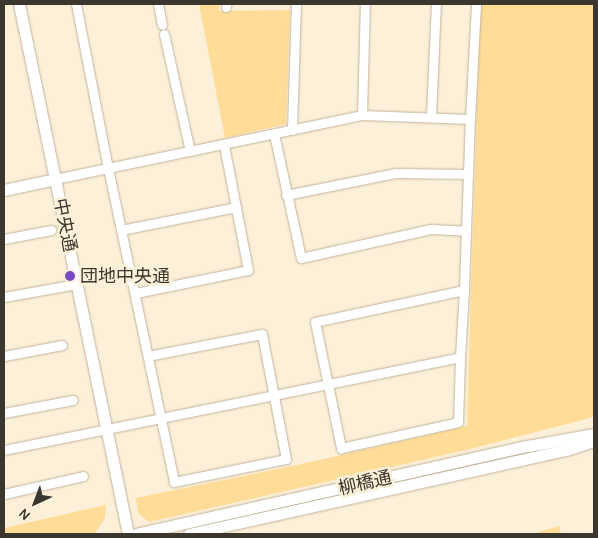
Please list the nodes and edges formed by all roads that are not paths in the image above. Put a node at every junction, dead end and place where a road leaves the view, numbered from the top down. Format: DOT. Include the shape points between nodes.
graph roads {
  1 [pos="19,4"];
  2 [pos="76,4"];
  3 [pos="158,4"];
  4 [pos="296,4"];
  5 [pos="365,4"];
  6 [pos="436,4"];
  7 [pos="476,4"];
  8 [pos="362,115"];
  9 [pos="431,117"];
  10 [pos="470,119"];
  11 [pos="292,130"];
  12 [pos="274,134"];
  13 [pos="224,145"];
  14 [pos="190,152"];
  15 [pos="108,168"];
  16 [pos="468,174"];
  17 [pos="55,179"];
  18 [pos="4,190"];
  19 [pos="286,196"];
  20 [pos="236,207"];
  21 [pos="51,230"];
  22 [pos="121,230"];
  23 [pos="466,231"];
  24 [pos="4,239"];
  25 [pos="77,284"];
  26 [pos="464,290"];
  27 [pos="136,292"];
  28 [pos="4,297"];
  29 [pos="62,345"];
  30 [pos="4,356"];
  31 [pos="148,356"];
  32 [pos="460,357"];
  33 [pos="326,385"];
  34 [pos="275,395"];
  35 [pos="73,400"];
  36 [pos="4,413"];
  37 [pos="161,419"];
  38 [pos="106,430"];
  39 [pos="594,434"];
  40 [pos="594,441"];
  41 [pos="4,450"];
  42 [pos="83,476"];
  43 [pos="4,494"];
  44 [pos="128,534"];
  45 [pos="136,534"];
  46 [pos="189,534"];
  1 -- 17 [label="street, 中央通"];
  2 -- 15 [label="street"];
  3 -- 14 [label="street"];
  4 -- 11 [label="street"];
  5 -- 8 [label="street"];
  6 -- 9 [label="street"];
  7 -- 10 [label="street"];
  8 -- 9 [label="street"];
  8 -- 11 [label="street"];
  9 -- 10 [label="street"];
  10 -- 16 [label="street"];
  11 -- 12 [label="street"];
  12 -- 13 [label="street"];
  12 -- 19 [label="street"];
  13 -- 14 [label="street"];
  13 -- 20 [label="street"];
  14 -- 15 [label="street"];
  15 -- 17 [label="street"];
  15 -- 22 [label="street"];
  16 -- 19 [label="street" via="395,173"];
  16 -- 23 [label="street"];
  17 -- 18 [label="street"];
  17 -- 25 [label="street, 中央通"];
  19 -- 23 [label="street" via="300,258 432,229"];
  20 -- 22 [label="street"];
  20 -- 27 [label="street" via="248,270"];
  21 -- 24 [label="street"];
  22 -- 27 [label="street"];
  23 -- 26 [label="street"];
  25 -- 28 [label="street"];
  25 -- 38 [label="street, 中央通"];
  26 -- 32 [label="street"];
  26 -- 33 [label="street" via="315,322"];
  27 -- 31 [label="street"];
  29 -- 30 [label="street"];
  31 -- 34 [label="street" via="262,334"];
  31 -- 37 [label="street"];
  32 -- 33 [label="street"];
  32 -- 33 [label="street" via="458,422 341,448"];
  33 -- 34 [label="street"];
  34 -- 37 [label="street"];
  34 -- 37 [label="street" via="286,459 174,482"];
  35 -- 36 [label="street"];
  37 -- 38 [label="street"];
  38 -- 41 [label="street"];
  38 -- 44 [label="street, 中央通"];
  39 -- 45 [label="street, 柳橋通"];
  40 -- 46 [label="street, 柳橋通" via="566,450"];
  42 -- 43 [label="street"];
}
